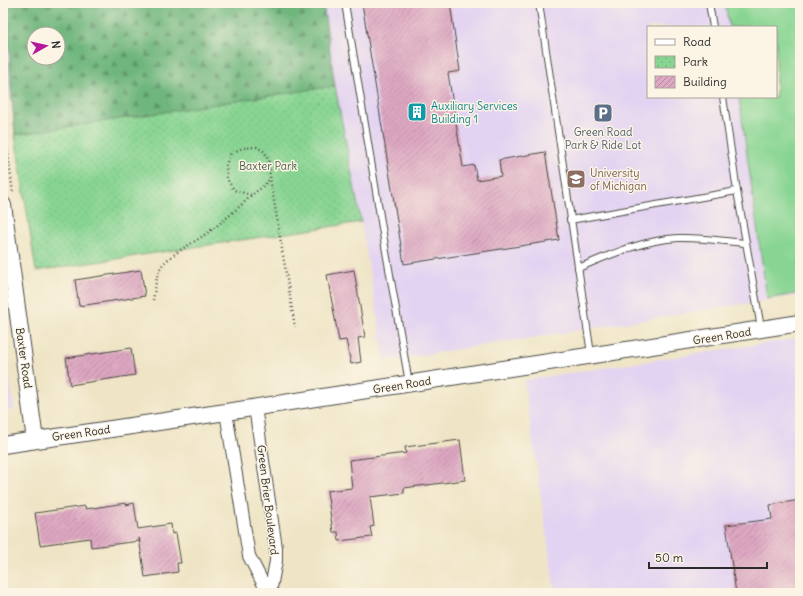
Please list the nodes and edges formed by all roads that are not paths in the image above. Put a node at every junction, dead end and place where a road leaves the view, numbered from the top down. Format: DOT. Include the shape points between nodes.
graph roads {
  1 [pos="345,3"];
  2 [pos="539,3"];
  3 [pos="709,3"];
  4 [pos="713,26"];
  5 [pos="723,98"];
  6 [pos="737,190"];
  7 [pos="3,204"];
  8 [pos="570,220"];
  9 [pos="746,243"];
  10 [pos="578,268"];
  11 [pos="800,323"];
  12 [pos="761,329"];
  13 [pos="591,356"];
  14 [pos="409,383"];
  15 [pos="255,407"];
  16 [pos="226,412"];
  17 [pos="35,440"];
  18 [pos="3,445"];
  19 [pos="269,593"];
  1 -- 14 [label="lane"];
  2 -- 8 [label="lane"];
  3 -- 4 [label="lane"];
  5 -- 6 [label="lane"];
  6 -- 8 [label="lane"];
  6 -- 9 [label="lane"];
  7 -- 17 [label="street, Baxter Road"];
  8 -- 10 [label="lane"];
  9 -- 10 [label="lane" via="698,238 649,242"];
  9 -- 12 [label="lane"];
  10 -- 13 [label="lane"];
  11 -- 12 [label="street, Green Road"];
  12 -- 13 [label="street, Green Road"];
  13 -- 14 [label="street, Green Road"];
  14 -- 15 [label="street, Green Road"];
  15 -- 16 [label="street, Green Road"];
  15 -- 19 [label="street, Green Brier Boulevard" via="276,548"];
  16 -- 17 [label="street, Green Road"];
  16 -- 19 [label="street, Green Brier Boulevard" via="249,556"];
  17 -- 18 [label="street, Green Road"];
}
